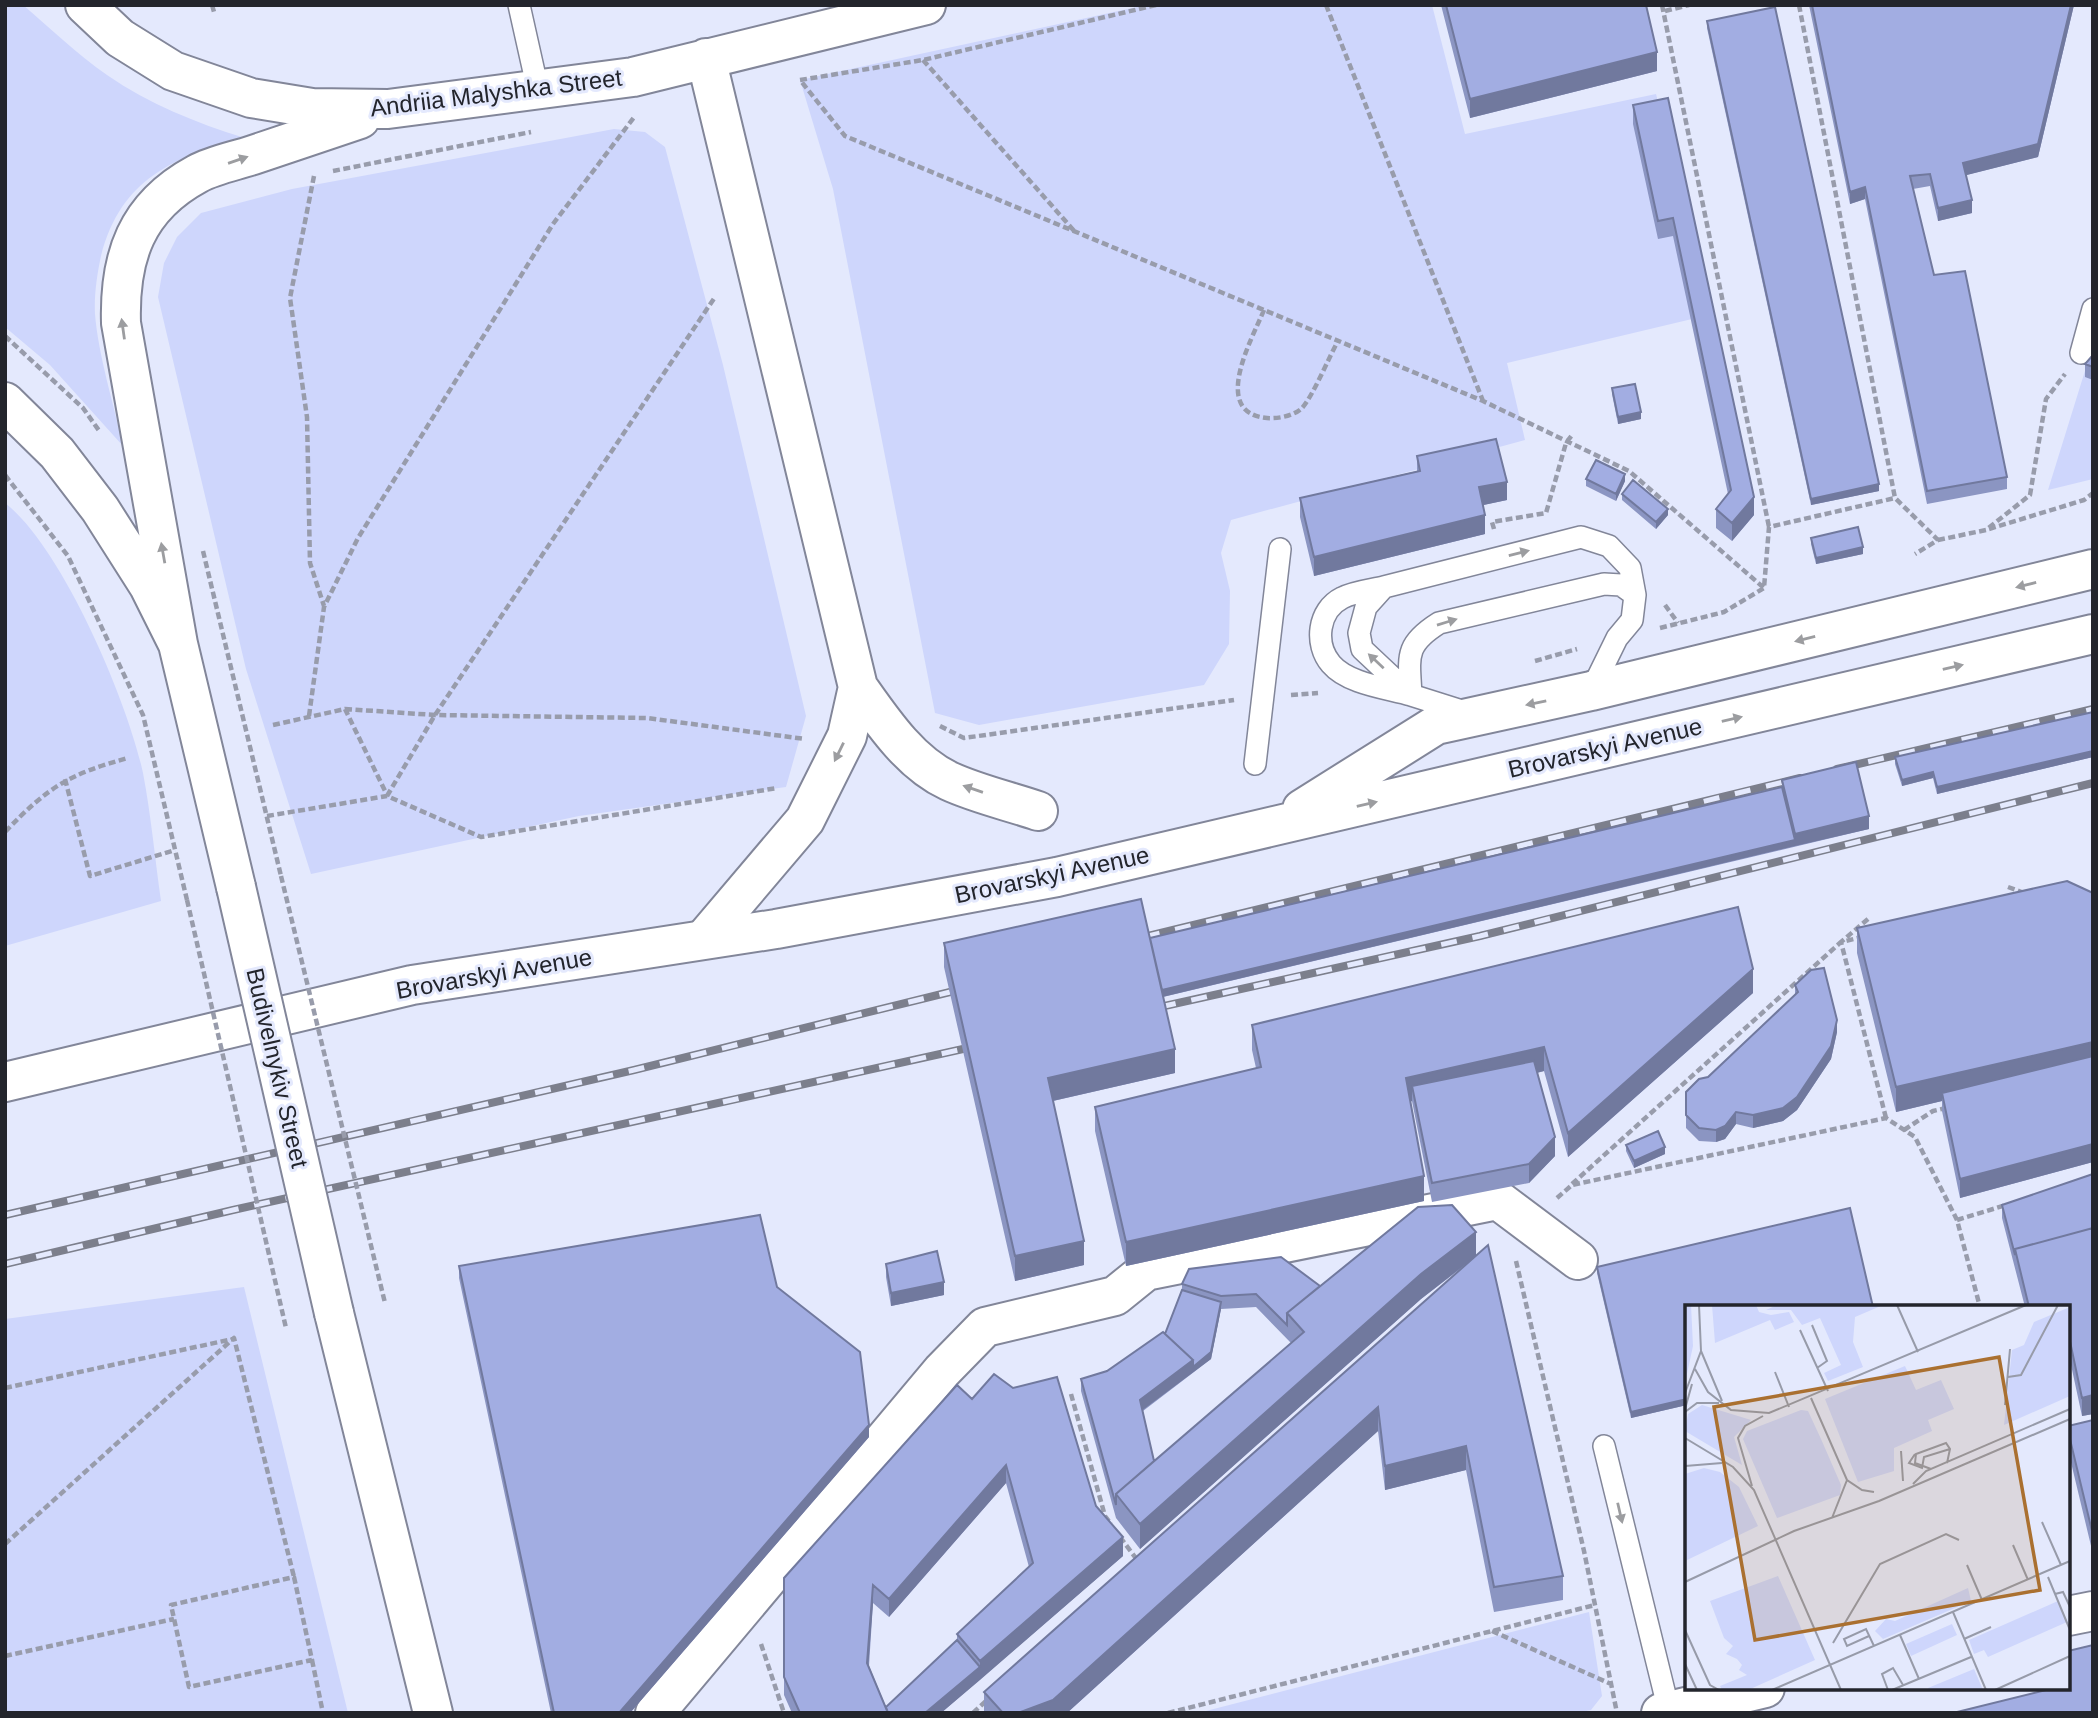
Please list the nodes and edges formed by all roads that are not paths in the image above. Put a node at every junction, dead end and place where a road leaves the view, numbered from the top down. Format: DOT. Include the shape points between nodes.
graph roads {
  1 [pos="85,5"];
  2 [pos="519,5"];
  3 [pos="926,5"];
  4 [pos="828,17"];
  5 [pos="706,58"];
  6 [pos="538,90"];
  7 [pos="388,109"];
  8 [pos="2093,309"];
  9 [pos="2081,354"];
  10 [pos="5,402"];
  11 [pos="5,421"];
  12 [pos="57,453"];
  13 [pos="1280,549"];
  14 [pos="2093,569"];
  15 [pos="1384,587"];
  16 [pos="1635,596"];
  17 [pos="2093,634"];
  18 [pos="178,644"];
  19 [pos="858,687"];
  20 [pos="1591,691"];
  21 [pos="1412,695"];
  22 [pos="1476,716"];
  23 [pos="1255,764"];
  24 [pos="1038,811"];
  25 [pos="1277,825"];
  26 [pos="705,939"];
  27 [pos="5,1082"];
  28 [pos="1578,1260"];
  29 [pos="1604,1446"];
  30 [pos="2093,1611"];
  31 [pos="2070,1616"];
  32 [pos="1757,1690"];
  33 [pos="1665,1712"];
  34 [pos="433,1713"];
  35 [pos="655,1713"];
  1 -- 7 [label="main road, Andriia Malyshka Street" via="120,38 173,71 251,98 312,108"];
  2 -- 6 [label="lane"];
  3 -- 4 [label="main road, Andriia Malyshka Street"];
  4 -- 5 [label="main road, Andriia Malyshka Street"];
  5 -- 6 [label="main road, Andriia Malyshka Street" via="633,77"];
  5 -- 19 [label="main road"];
  6 -- 7 [label="main road, Andriia Malyshka Street"];
  18 -- 7 [label="main road, one-way" via="121,323 120,284 130,250 144,220 167,194 198,173"];
  8 -- 9 [label="lane"];
  10 -- 12 [label="main road, Budivelnykiv Street"];
  11 -- 12 [label="main road, Budivelnykiv Street"];
  12 -- 18 [label="main road, Budivelnykiv Street" via="142,575"];
  13 -- 23 [label="lane"];
  14 -- 20 [label="main road, one-way"];
  15 -- 16 [label="lane, one-way" via="1581,537 1609,545 1630,568"];
  21 -- 15 [label="lane, one-way" via="1362,649 1359,633 1366,607"];
  15 -- 21 [label="lane" via="1341,598 1323,615 1320,641 1331,664 1356,680"];
  16 -- 20 [label="lane" via="1632,620 1617,638"];
  21 -- 16 [label="lane, one-way" via="1409,655 1418,637 1439,623 1604,584 1621,585"];
  25 -- 17 [label="main road, Brovarskyi Avenue, one-way"];
  18 -- 34 [label="main road, Budivelnykiv Street, bridge"];
  24 -- 19 [label="main road, one-way" via="948,780 920,761"];
  19 -- 26 [label="main road, one-way" via="847,736 805,820"];
  20 -- 22 [label="main road, one-way"];
  21 -- 22 [label="lane"];
  22 -- 25 [label="main road" via="1436,725"];
  25 -- 26 [label="main road, Brovarskyi Avenue" via="1057,877"];
  26 -- 27 [label="main road, Brovarskyi Avenue" via="412,985"];
  28 -- 35 [label="main road" via="1498,1200 1146,1271 1115,1296 985,1327 942,1371"];
  29 -- 33 [label="lane, one-way"];
  30 -- 31 [label="main road"];
  32 -- 33 [label="main road"];
}
